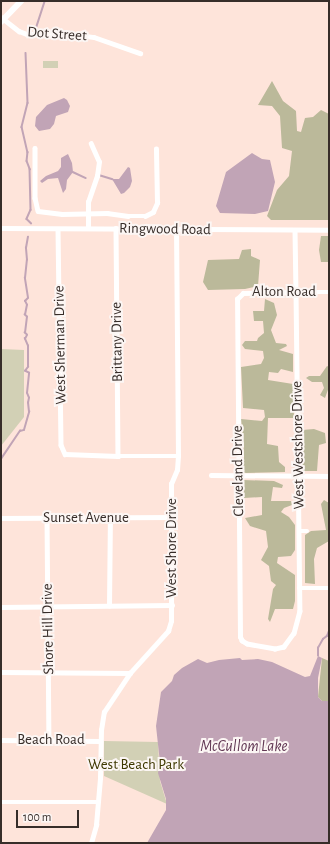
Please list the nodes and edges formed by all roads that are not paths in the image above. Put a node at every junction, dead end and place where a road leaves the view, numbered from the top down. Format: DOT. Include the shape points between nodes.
graph roads {
  1 [pos="21,1"];
  2 [pos="2,19"];
  3 [pos="140,53"];
  4 [pos="91,144"];
  5 [pos="36,148"];
  6 [pos="156,150"];
  7 [pos="88,213"];
  8 [pos="1,228"];
  9 [pos="88,228"];
  10 [pos="116,228"];
  11 [pos="58,229"];
  12 [pos="176,229"];
  13 [pos="295,230"];
  14 [pos="329,230"];
  15 [pos="296,292"];
  16 [pos="329,292"];
  17 [pos="239,295"];
  18 [pos="118,456"];
  19 [pos="178,456"];
  20 [pos="211,475"];
  21 [pos="238,475"];
  22 [pos="298,476"];
  23 [pos="329,476"];
  24 [pos="172,517"];
  25 [pos="1,518"];
  26 [pos="47,518"];
  27 [pos="110,518"];
  28 [pos="308,531"];
  29 [pos="299,532"];
  30 [pos="299,588"];
  31 [pos="329,588"];
  32 [pos="172,605"];
  33 [pos="109,606"];
  34 [pos="1,607"];
  35 [pos="47,607"];
  36 [pos="276,649"];
  37 [pos="1,672"];
  38 [pos="49,672"];
  39 [pos="130,672"];
  40 [pos="1,740"];
  41 [pos="49,740"];
  42 [pos="100,741"];
  43 [pos="1,802"];
  44 [pos="98,802"];
  45 [pos="91,843"];
  1 -- 2 [label="main road"];
  2 -- 3 [label="street, Dot Street" via="27,34 65,33 94,37"];
  4 -- 7 [label="street" via="99,162 88,202"];
  5 -- 7 [label="street" via="38,210 62,214"];
  6 -- 7 [label="street" via="157,203 153,212 145,216"];
  7 -- 9 [label="street"];
  8 -- 11 [label="street, Ringwood Road"];
  9 -- 10 [label="street, Ringwood Road"];
  9 -- 11 [label="street, Ringwood Road"];
  10 -- 12 [label="street, Ringwood Road"];
  10 -- 18 [label="street, Brittany Drive"];
  11 -- 18 [label="street, West Sherman Drive" via="61,445 65,454"];
  12 -- 13 [label="street, Ringwood Road"];
  12 -- 19 [label="street, West Shore Drive"];
  13 -- 14 [label="street, Ringwood Road"];
  13 -- 15 [label="street, West Westshore Drive"];
  15 -- 16 [label="street, Alton Road"];
  15 -- 17 [label="street, Alton Road"];
  15 -- 22 [label="street, West Westshore Drive"];
  17 -- 21 [label="street, Cleveland Drive" via="236,308"];
  18 -- 19 [label="street"];
  19 -- 24 [label="street, West Shore Drive" via="172,484"];
  20 -- 21 [label="street"];
  21 -- 22 [label="street"];
  21 -- 36 [label="street, Cleveland Drive" via="240,637 247,644"];
  22 -- 23 [label="street"];
  22 -- 29 [label="street, West Westshore Drive"];
  24 -- 27 [label="street, Sunset Avenue"];
  24 -- 32 [label="street, West Shore Drive"];
  25 -- 26 [label="street, Sunset Avenue"];
  26 -- 27 [label="street, Sunset Avenue"];
  26 -- 35 [label="street, Shore Hill Drive"];
  27 -- 33 [label="street"];
  28 -- 29 [label="street"];
  29 -- 30 [label="street, West Westshore Drive"];
  30 -- 31 [label="street"];
  30 -- 36 [label="street, West Westshore Drive" via="300,611 294,632 284,647"];
  32 -- 33 [label="street"];
  32 -- 39 [label="street, West Shore Drive" via="168,631"];
  33 -- 35 [label="street"];
  34 -- 35 [label="street"];
  35 -- 38 [label="street, Shore Hill Drive"];
  37 -- 38 [label="street"];
  38 -- 39 [label="street"];
  38 -- 41 [label="street, Shore Hill Drive"];
  39 -- 42 [label="street, West Shore Drive" via="104,712"];
  40 -- 41 [label="street, Beach Road"];
  41 -- 42 [label="street, Beach Road"];
  42 -- 44 [label="street, West Shore Drive"];
  43 -- 44 [label="street"];
  44 -- 45 [label="street, West Shore Drive"];
}
